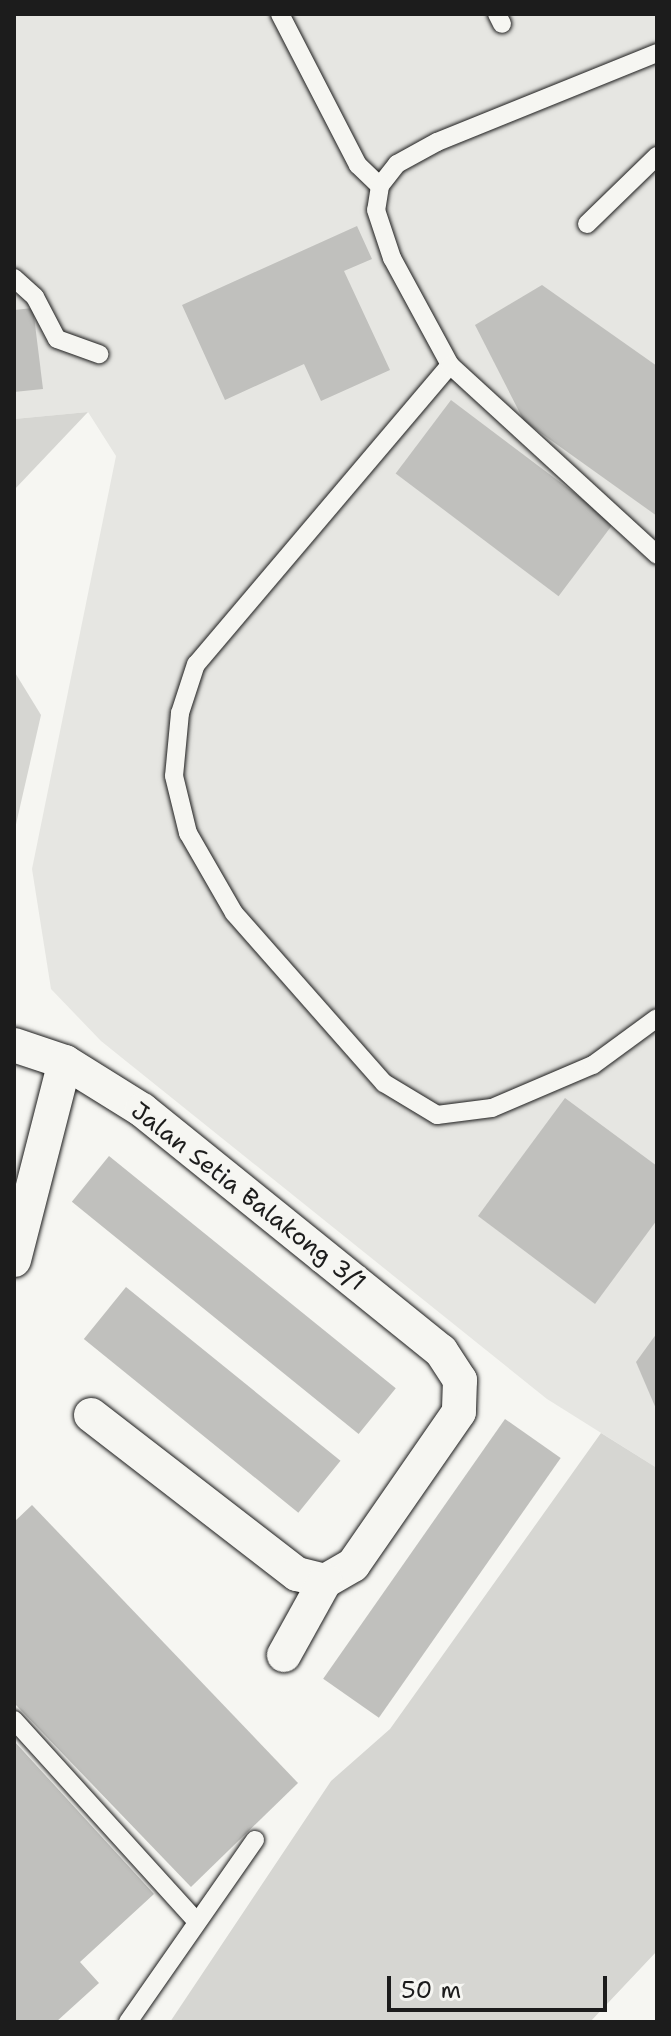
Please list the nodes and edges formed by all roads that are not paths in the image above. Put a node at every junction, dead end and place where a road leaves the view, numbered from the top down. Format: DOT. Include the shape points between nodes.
graph roads {
  1 [pos="280,14"];
  2 [pos="657,53"];
  3 [pos="657,156"];
  4 [pos="380,186"];
  5 [pos="587,224"];
  6 [pos="14,278"];
  7 [pos="99,354"];
  8 [pos="450,365"];
  9 [pos="657,555"];
  10 [pos="657,1018"];
  11 [pos="14,1045"];
  12 [pos="65,1062"];
  13 [pos="14,1260"];
  14 [pos="91,1415"];
  15 [pos="325,1581"];
  16 [pos="284,1655"];
  17 [pos="14,1720"];
  18 [pos="255,1840"];
  19 [pos="196,1921"];
  20 [pos="128,2022"];
  1 -- 4 [label="lane" via="358,165"];
  2 -- 4 [label="lane" via="437,142 397,164"];
  3 -- 5 [label="lane"];
  4 -- 8 [label="lane" via="376,210 392,258"];
  6 -- 7 [label="lane" via="35,297 57,339"];
  8 -- 9 [label="lane"];
  8 -- 10 [label="lane" via="196,664 180,713 174,776 188,833 234,913 384,1083 437,1115 492,1108 593,1065"];
  11 -- 12 [label="street, Jalan Setia Balakong 3/1"];
  12 -- 13 [label="street"];
  12 -- 15 [label="street, Jalan Setia Balakong 3/1" via="178,1139 441,1351 460,1380 459,1412 353,1565"];
  14 -- 15 [label="street" via="297,1574"];
  15 -- 16 [label="street"];
  17 -- 19 [label="lane"];
  18 -- 19 [label="lane"];
  19 -- 20 [label="lane"];
}
